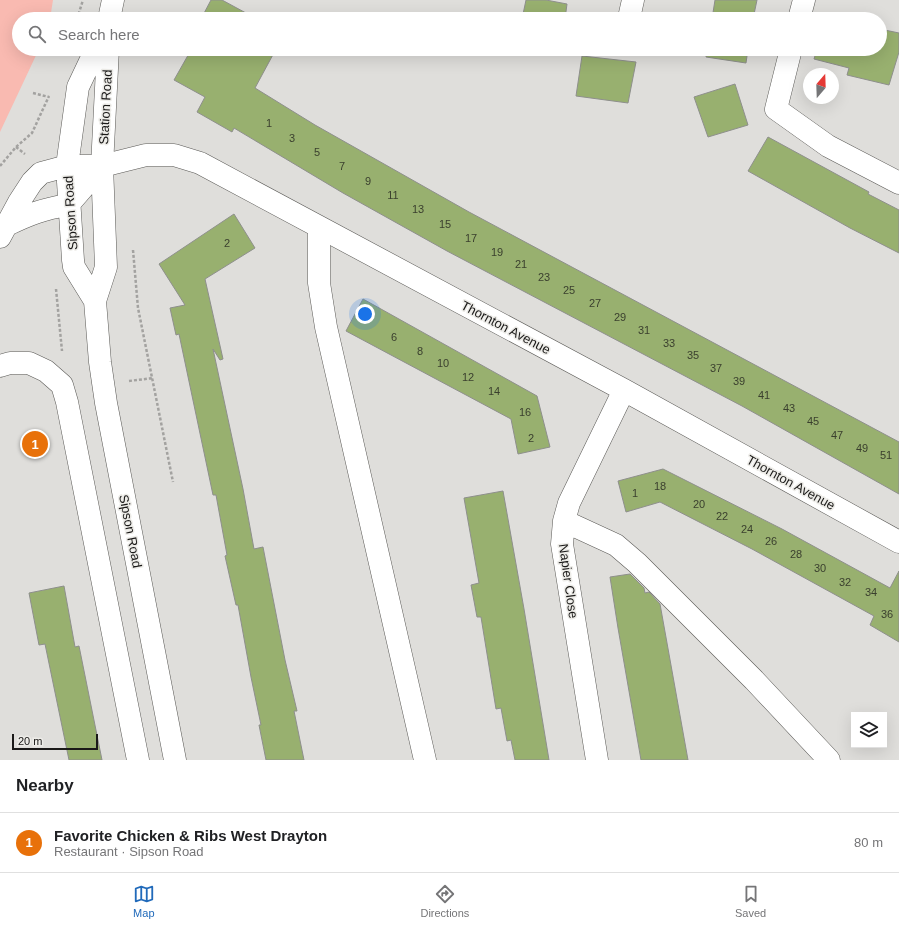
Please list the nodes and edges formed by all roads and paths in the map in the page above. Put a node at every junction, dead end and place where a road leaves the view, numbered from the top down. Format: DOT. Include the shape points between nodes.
graph roads {
  1 [pos="83,0"];
  2 [pos="113,0"];
  3 [pos="804,0"];
  4 [pos="79,12"];
  5 [pos="110,12"];
  6 [pos="801,12"];
  7 [pos="93,56"];
  8 [pos="108,56"];
  9 [pos="790,56"];
  10 [pos="52,91"];
  11 [pos="33,93"];
  12 [pos="49,97"];
  13 [pos="0,166"];
  14 [pos="67,166"];
  15 [pos="102,166"];
  16 [pos="899,183"];
  17 [pos="68,205"];
  18 [pos="319,227"];
  19 [pos="3,231"];
  20 [pos="133,248"];
  21 [pos="56,287"];
  22 [pos="95,301"];
  23 [pos="0,366"];
  24 [pos="152,378"];
  25 [pos="126,381"];
  26 [pos="62,385"];
  27 [pos="624,390"];
  28 [pos="173,482"];
  29 [pos="564,520"];
  30 [pos="899,542"];
  31 [pos="138,760"];
  32 [pos="175,760"];
  33 [pos="425,760"];
  34 [pos="597,760"];
  35 [pos="829,760"];
  1 -- 4 [label="path"];
  2 -- 5 [label="street"];
  3 -- 6 [label="street"];
  7 -- 14 [label="street, Station Road" via="78,87"];
  8 -- 15 [label="street, Station Road"];
  9 -- 16 [label="street" via="776,109 828,146"];
  10 -- 12 [label="path"];
  11 -- 12 [label="path"];
  12 -- 13 [label="path" via="32,133"];
  14 -- 15 [label="street, Thornton Avenue"];
  14 -- 17 [label="street, Sipson Road"];
  14 -- 19 [label="street, Thornton Avenue" via="41,173 32,182"];
  15 -- 17 [label="street"];
  15 -- 18 [label="street, Thornton Avenue" via="146,155 174,155 200,163"];
  15 -- 22 [label="street, Sipson Road" via="106,267"];
  17 -- 19 [label="street" via="30,214"];
  17 -- 22 [label="street, Sipson Road" via="74,267"];
  18 -- 27 [label="street, Thornton Avenue"];
  18 -- 33 [label="street" via="319,283 326,327"];
  20 -- 24 [label="path" via="138,308"];
  21 -- 26 [label="path" via="62,343"];
  22 -- 32 [label="street, Sipson Road" via="103,384"];
  23 -- 26 [label="street" via="10,363 29,364 46,371"];
  24 -- 25 [label="path"];
  24 -- 28 [label="path"];
  26 -- 31 [label="street"];
  27 -- 29 [label="street, Napier Close" via="569,503"];
  27 -- 30 [label="street, Thornton Avenue"];
  29 -- 34 [label="street, Napier Close" via="562,544"];
  29 -- 35 [label="street" via="616,545 637,563 754,680"];
}
